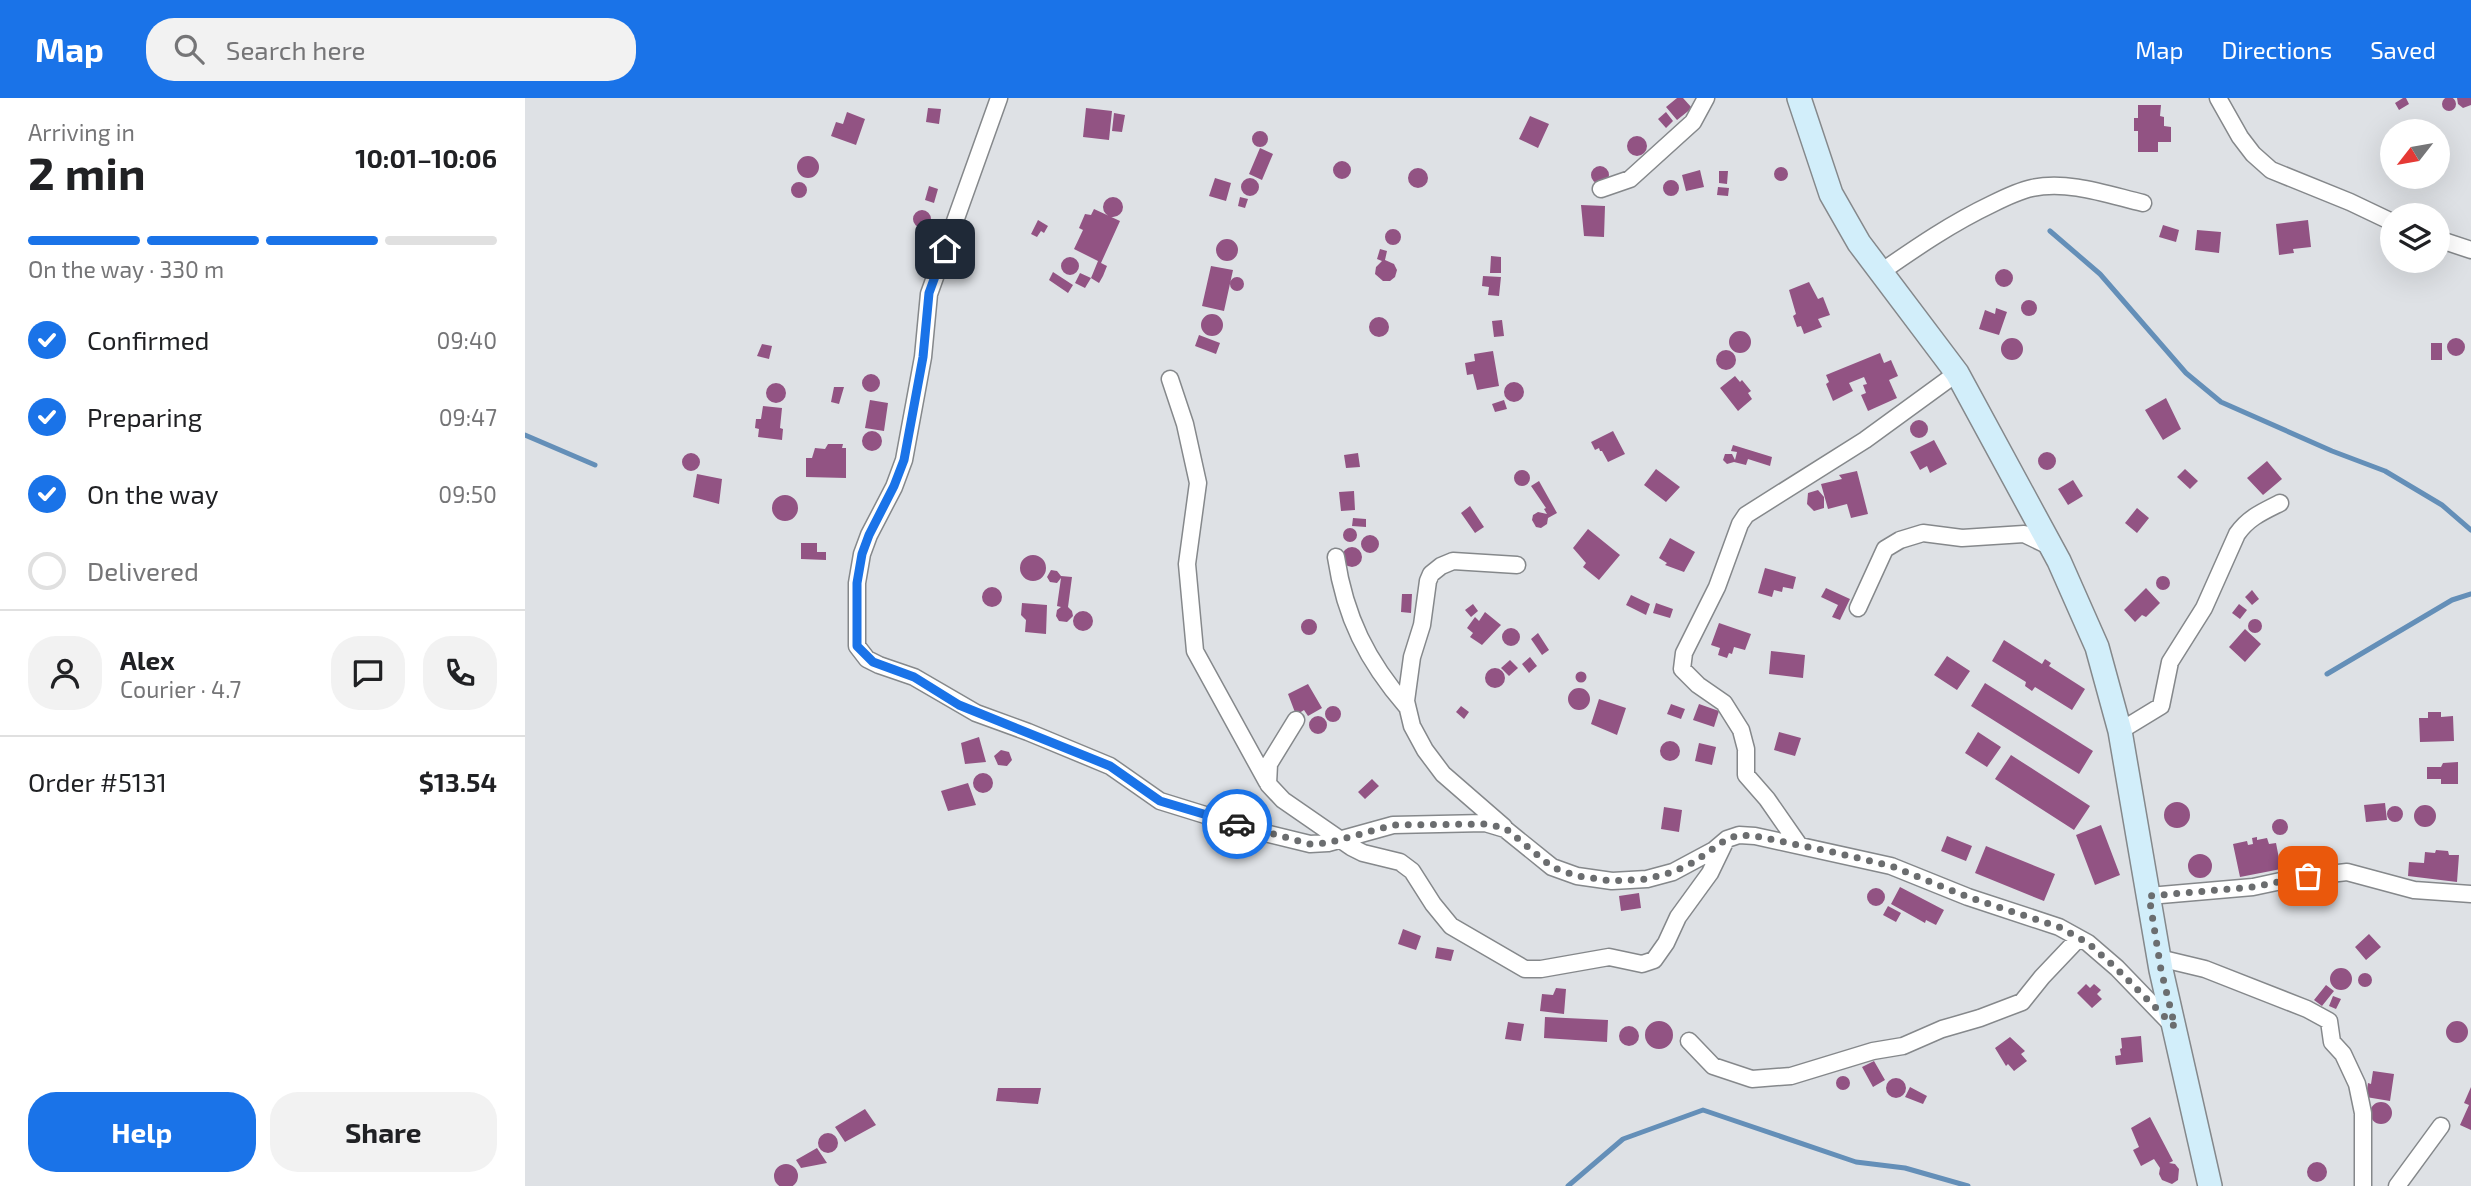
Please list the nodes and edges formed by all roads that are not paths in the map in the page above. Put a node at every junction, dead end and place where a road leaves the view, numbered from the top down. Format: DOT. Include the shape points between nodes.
graph roads {
  1 [pos="999,98"];
  2 [pos="1706,98"];
  3 [pos="1799,98"];
  4 [pos="2218,98"];
  5 [pos="1601,189"];
  6 [pos="2143,203"];
  7 [pos="2380,216"];
  8 [pos="2450,243"];
  9 [pos="2471,250"];
  10 [pos="1881,272"];
  11 [pos="1957,373"];
  12 [pos="1171,379"];
  13 [pos="2280,503"];
  14 [pos="2051,547"];
  15 [pos="1336,557"];
  16 [pos="1517,565"];
  17 [pos="1858,608"];
  18 [pos="1407,707"];
  19 [pos="1296,720"];
  20 [pos="2120,731"];
  21 [pos="1268,784"];
  22 [pos="1505,828"];
  23 [pos="1341,839"];
  24 [pos="1727,839"];
  25 [pos="1798,845"];
  26 [pos="2471,894"];
  27 [pos="2149,896"];
  28 [pos="2079,939"];
  29 [pos="2159,958"];
  30 [pos="2175,1027"];
  31 [pos="1689,1041"];
  32 [pos="2441,1126"];
  33 [pos="2210,1186"];
  34 [pos="2363,1186"];
  35 [pos="2397,1186"];
  1 -- 23 [label="street" via="929,293 923,357 904,460 862,554 857,646 873,662 914,677 959,705 1110,766 1160,801 1310,844"];
  2 -- 5 [label="street" via="1693,122 1630,179"];
  3 -- 10 [label="street" via="1831,194"];
  4 -- 7 [label="street" via="2240,137 2271,170"];
  6 -- 10 [label="street" via="2089,190 2033,188 1967,216"];
  8 -- 9 [label="street"];
  10 -- 11 [label="street"];
  11 -- 14 [label="street"];
  11 -- 25 [label="street" via="1865,440 1746,515 1684,653 1682,669 1724,703 1741,730 1747,775"];
  12 -- 21 [label="street" via="1198,482 1187,564 1195,651"];
  13 -- 20 [label="street" via="2254,516 2237,534 2204,608 2170,662 2161,706"];
  14 -- 17 [label="street" via="2024,534 1962,538 1923,533 1900,540 1885,549"];
  14 -- 20 [label="street" via="2097,647"];
  15 -- 18 [label="street" via="1341,591 1356,631 1377,671"];
  16 -- 18 [label="street" via="1453,561 1431,574 1412,657"];
  18 -- 22 [label="street" via="1418,738 1443,774"];
  19 -- 21 [label="street" via="1269,764"];
  20 -- 27 [label="street"];
  21 -- 23 [label="street" via="1283,800"];
  22 -- 23 [label="street" via="1393,825"];
  22 -- 24 [label="street" via="1552,867 1612,881 1673,872"];
  23 -- 24 [label="street" via="1363,853 1401,862 1451,926 1525,969 1609,957 1642,964 1654,960"];
  24 -- 25 [label="street" via="1755,836"];
  25 -- 28 [label="street" via="1891,866 2059,927"];
  26 -- 27 [label="street" via="2414,890 2347,872 2253,887"];
  27 -- 29 [label="street"];
  28 -- 30 [label="street" via="2116,968"];
  28 -- 31 [label="street" via="2022,1002 1903,1046 1791,1076 1752,1079 1713,1066"];
  29 -- 30 [label="street"];
  29 -- 34 [label="street" via="2205,969 2329,1021 2332,1041 2357,1084 2363,1113"];
  30 -- 33 [label="street"];
  32 -- 35 [label="street"];
}
